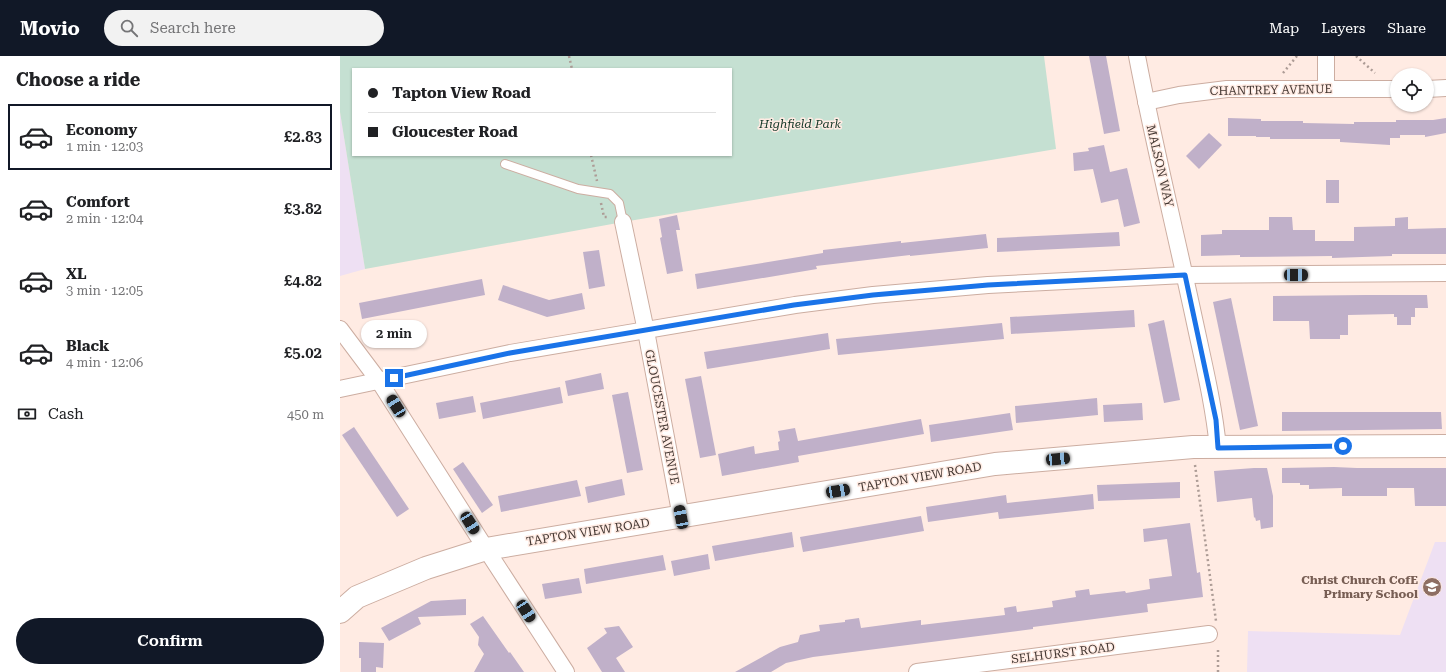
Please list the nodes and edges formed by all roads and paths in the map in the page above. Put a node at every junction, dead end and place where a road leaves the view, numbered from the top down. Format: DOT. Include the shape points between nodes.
graph roads {
  1 [pos="569,56"];
  2 [pos="1137,56"];
  3 [pos="1326,56"];
  4 [pos="572,68"];
  5 [pos="1326,88"];
  6 [pos="1446,88"];
  7 [pos="1434,89"];
  8 [pos="1390,90"];
  9 [pos="1146,102"];
  10 [pos="505,164"];
  11 [pos="624,222"];
  12 [pos="1446,273"];
  13 [pos="1185,275"];
  14 [pos="340,329"];
  15 [pos="646,331"];
  16 [pos="379,381"];
  17 [pos="340,389"];
  18 [pos="1446,446"];
  19 [pos="1193,447"];
  20 [pos="1218,448"];
  21 [pos="681,517"];
  22 [pos="486,549"];
  23 [pos="340,612"];
  24 [pos="1213,636"];
  25 [pos="566,672"];
  26 [pos="917,672"];
  27 [pos="1218,672"];
  1 -- 4 [label="path"];
  2 -- 9 [label="street, MALSON WAY"];
  3 -- 5 [label="street"];
  5 -- 8 [label="street, CHANTREY AVENUE"];
  5 -- 9 [label="street, CHANTREY AVENUE" via="1227,89"];
  6 -- 7 [label="street"];
  9 -- 13 [label="street, MALSON WAY"];
  10 -- 11 [label="lane" via="578,190 610,194 619,203"];
  11 -- 15 [label="street, GLOUCESTER AVENUE"];
  12 -- 13 [label="street"];
  13 -- 15 [label="street" via="988,285 873,295 794,305"];
  13 -- 20 [label="street, MALSON WAY" via="1216,420"];
  14 -- 16 [label="street"];
  15 -- 16 [label="street" via="510,353"];
  15 -- 21 [label="street, GLOUCESTER AVENUE"];
  16 -- 17 [label="street"];
  16 -- 22 [label="street"];
  18 -- 20 [label="street, TAPTON VIEW ROAD"];
  19 -- 20 [label="street, TAPTON VIEW ROAD"];
  19 -- 21 [label="street, TAPTON VIEW ROAD" via="995,464"];
  19 -- 24 [label="path"];
  21 -- 22 [label="street, TAPTON VIEW ROAD"];
  22 -- 23 [label="street, TAPTON VIEW ROAD" via="426,568 357,597"];
  22 -- 25 [label="street"];
  24 -- 26 [label="street, SELHURST ROAD"];
  24 -- 27 [label="path"];
}
